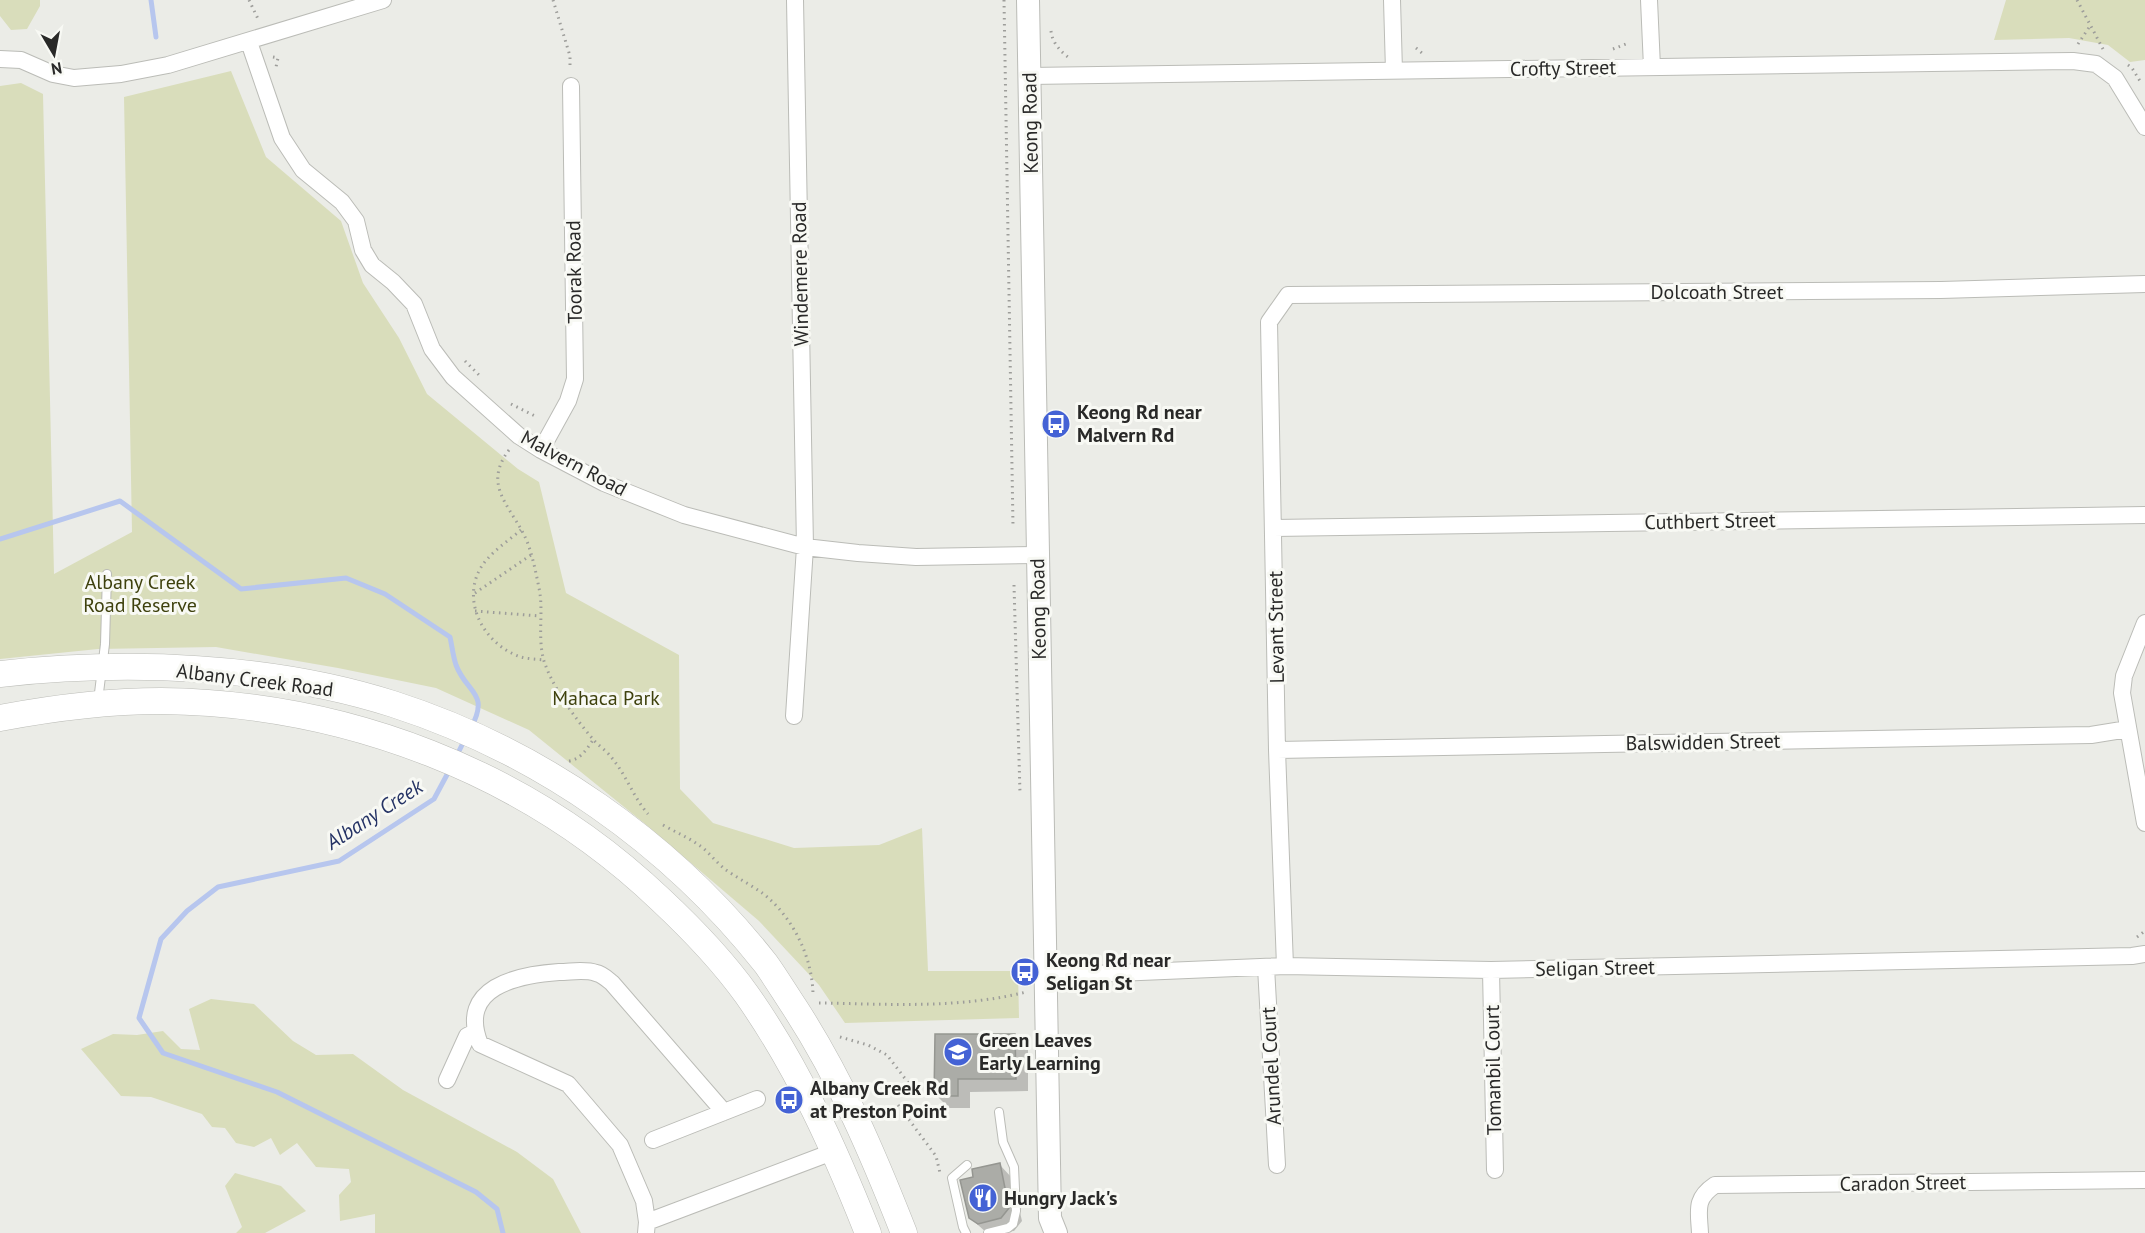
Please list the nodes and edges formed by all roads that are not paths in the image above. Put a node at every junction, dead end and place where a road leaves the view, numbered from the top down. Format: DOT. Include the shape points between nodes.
graph roads {
  1 [pos="383,0"];
  2 [pos="795,0"];
  3 [pos="1028,0"];
  4 [pos="1392,0"];
  5 [pos="1649,0"];
  6 [pos="249,42"];
  7 [pos="0,59"];
  8 [pos="1652,67"];
  9 [pos="1394,71"];
  10 [pos="1029,76"];
  11 [pos="571,86"];
  12 [pos="2145,127"];
  13 [pos="2145,284"];
  14 [pos="1288,295"];
  15 [pos="541,450"];
  16 [pos="2145,515"];
  17 [pos="1274,528"];
  18 [pos="805,548"];
  19 [pos="1037,555"];
  20 [pos="107,574"];
  21 [pos="2145,623"];
  22 [pos="101,668"];
  23 [pos="0,674"];
  24 [pos="98,704"];
  25 [pos="794,716"];
  26 [pos="0,718"];
  27 [pos="2128,729"];
  28 [pos="1277,750"];
  29 [pos="2145,823"];
  30 [pos="737,931"];
  31 [pos="714,954"];
  32 [pos="2145,954"];
  33 [pos="1285,966"];
  34 [pos="1266,967"];
  35 [pos="1491,970"];
  36 [pos="1045,976"];
  37 [pos="475,1032"];
  38 [pos="447,1080"];
  39 [pos="757,1099"];
  40 [pos="724,1112"];
  41 [pos="999,1112"];
  42 [pos="653,1140"];
  43 [pos="835,1151"];
  44 [pos="967,1165"];
  45 [pos="1277,1165"];
  46 [pos="1495,1170"];
  47 [pos="2145,1179"];
  48 [pos="647,1227"];
  49 [pos="1049,1228"];
  50 [pos="868,1233"];
  51 [pos="904,1233"];
  52 [pos="966,1233"];
  53 [pos="988,1233"];
  54 [pos="1700,1233"];
  1 -- 6 [label="street"];
  2 -- 18 [label="street, Windemere Road"];
  3 -- 10 [label="street, Keong Road"];
  4 -- 9 [label="street"];
  5 -- 8 [label="street"];
  6 -- 7 [label="street" via="168,65 74,78 21,60"];
  6 -- 15 [label="street, Malvern Road" via="282,138 303,170 342,202 356,221 363,250 372,265 414,304 432,349 453,377 519,436"];
  8 -- 9 [label="street, Crofty Street"];
  8 -- 12 [label="street, Crofty Street" via="2073,61 2099,57"];
  9 -- 10 [label="street, Crofty Street"];
  10 -- 19 [label="street, Keong Road"];
  11 -- 15 [label="street, Toorak Road" via="575,379"];
  13 -- 14 [label="street, Dolcoath Street" via="1929,290"];
  14 -- 17 [label="street, Levant Street" via="1269,322"];
  15 -- 18 [label="street, Malvern Road" via="604,483 684,515"];
  16 -- 17 [label="street, Cuthbert Street"];
  17 -- 28 [label="street, Levant Street"];
  18 -- 19 [label="street, Malvern Road" via="916,557"];
  18 -- 25 [label="street, Windemere Road"];
  19 -- 36 [label="street, Keong Road"];
  20 -- 22 [label="lane"];
  21 -- 27 [label="street" via="2124,676 2123,705"];
  22 -- 23 [label="main road, Albany Creek Road"];
  22 -- 24 [label="lane"];
  22 -- 30 [label="main road, Albany Creek Road" via="201,670 288,680 358,694 446,723 504,749 610,813 665,858"];
  24 -- 26 [label="main road, Albany Creek Road"];
  24 -- 31 [label="main road, Albany Creek Road" via="160,701 277,712 344,724 439,756 491,779 604,850 651,890"];
  27 -- 28 [label="street, Balswidden Street" via="2091,735"];
  27 -- 29 [label="street"];
  28 -- 33 [label="street, Levant Street"];
  30 -- 31 [label="main road"];
  30 -- 51 [label="main road, Albany Creek Road" via="767,965 831,1066"];
  31 -- 43 [label="main road, Albany Creek Road" via="748,997 782,1051"];
  32 -- 35 [label="street, Seligan Street"];
  33 -- 34 [label="street, Seligan Street"];
  33 -- 35 [label="street, Seligan Street"];
  34 -- 36 [label="street, Seligan Street"];
  34 -- 45 [label="street, Arundel Court"];
  35 -- 46 [label="street, Tomanbil Court"];
  36 -- 49 [label="street, Keong Road"];
  37 -- 38 [label="street" via="467,1036"];
  37 -- 40 [label="street" via="474,1019 483,997 499,984 531,974 599,973"];
  37 -- 48 [label="street" via="480,1044 568,1084 620,1145 644,1201"];
  39 -- 40 [label="street"];
  40 -- 42 [label="street"];
  41 -- 53 [label="lane" via="1003,1142 1014,1167 1016,1211 1008,1228"];
  43 -- 48 [label="street"];
  43 -- 50 [label="main road, Albany Creek Road"];
  44 -- 52 [label="lane" via="952,1178"];
  47 -- 54 [label="street, Caradon Street" via="1715,1185 1704,1193 1700,1203"];
}
